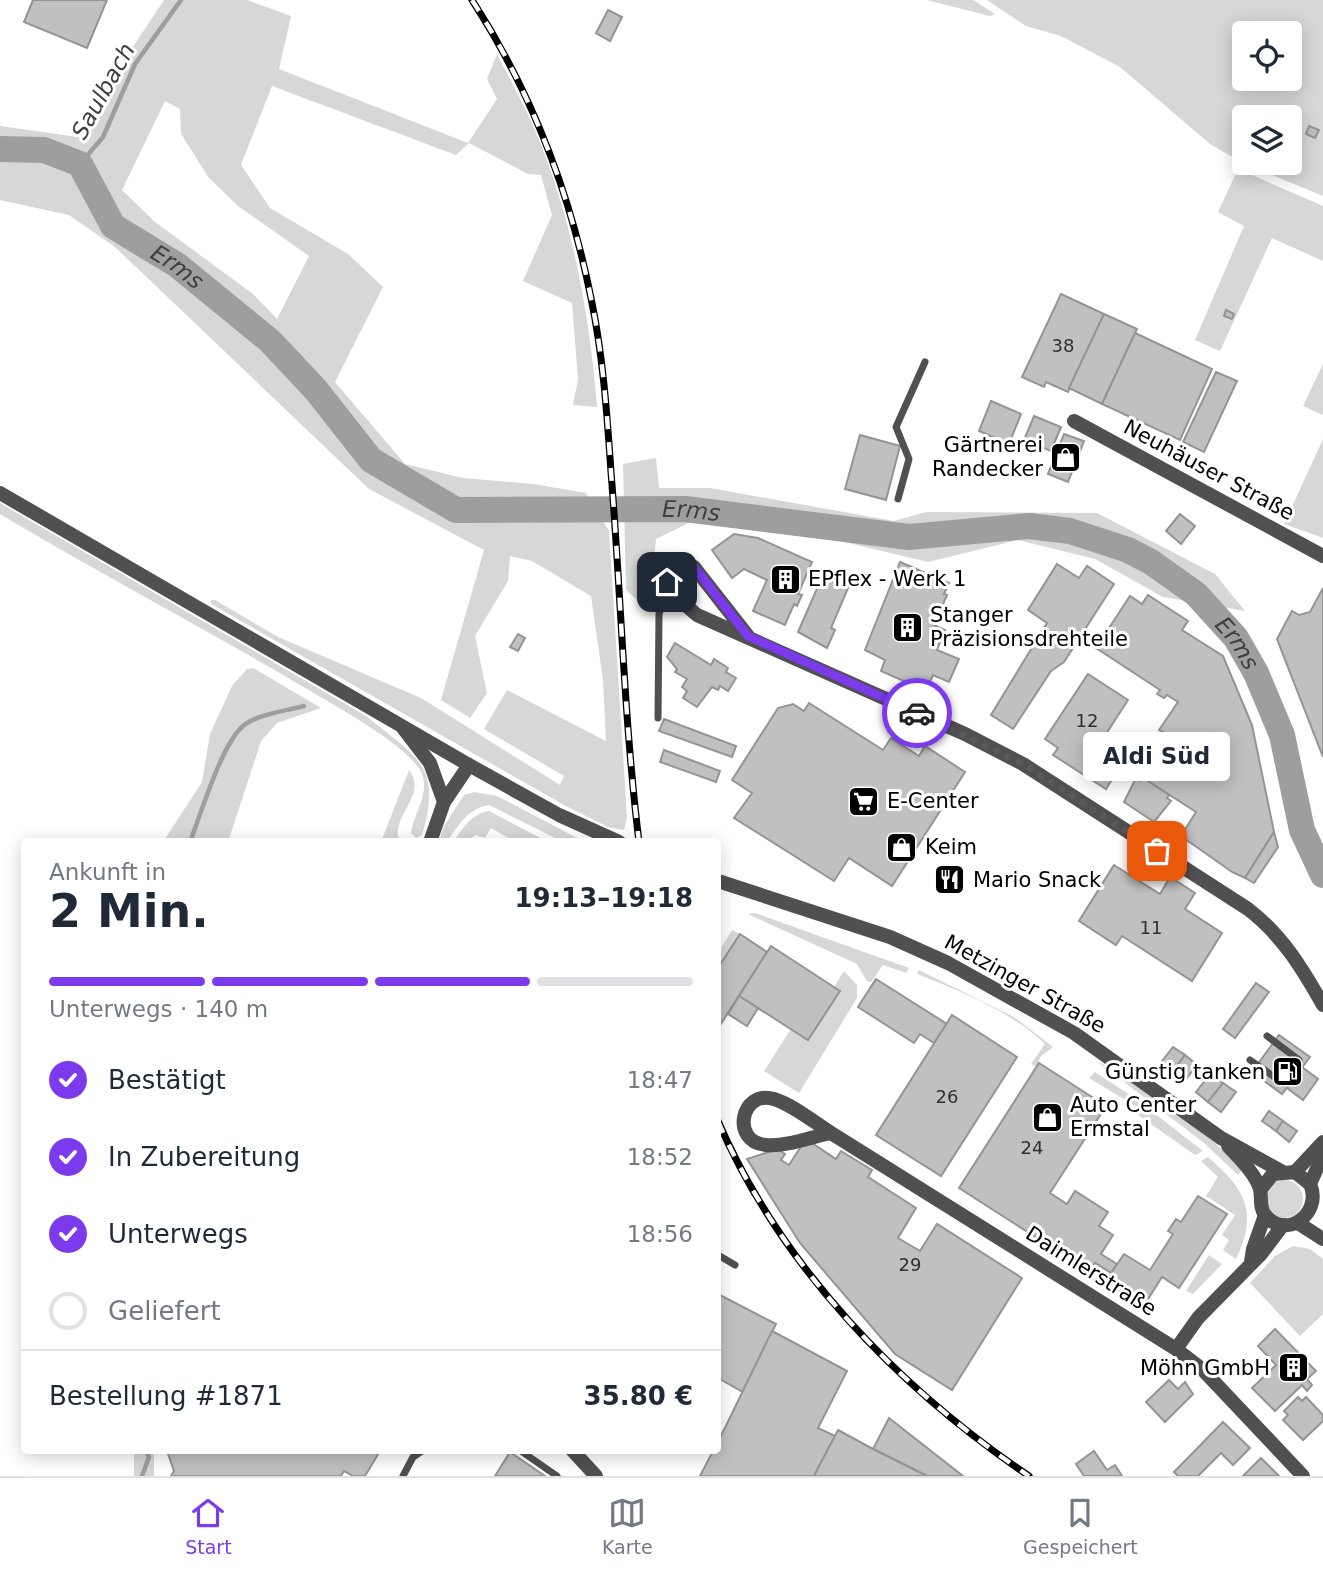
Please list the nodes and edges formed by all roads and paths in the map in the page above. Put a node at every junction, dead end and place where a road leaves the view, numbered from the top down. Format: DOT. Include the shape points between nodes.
graph roads {
  1 [pos="925,362"];
  2 [pos="1074,421"];
  3 [pos="0,493"];
  4 [pos="898,499"];
  5 [pos="1323,556"];
  6 [pos="668,590"];
  7 [pos="748,636"];
  8 [pos="658,718"];
  9 [pos="398,722"];
  10 [pos="469,765"];
  11 [pos="444,802"];
  12 [pos="431,838"];
  13 [pos="610,838"];
  14 [pos="721,882"];
  15 [pos="1323,1004"];
  16 [pos="1267,1036"];
  17 [pos="1250,1060"];
  18 [pos="831,1133"];
  19 [pos="1221,1138"];
  20 [pos="1323,1142"];
  21 [pos="1323,1155"];
  22 [pos="1288,1172"];
  23 [pos="1310,1184"];
  24 [pos="1260,1190"];
  25 [pos="1313,1204"];
  26 [pos="1265,1215"];
  27 [pos="1323,1219"];
  28 [pos="1298,1223"];
  29 [pos="1283,1225"];
  30 [pos="1323,1239"];
  31 [pos="721,1257"];
  32 [pos="1251,1262"];
  33 [pos="735,1265"];
  34 [pos="1176,1349"];
  35 [pos="418,1454"];
  36 [pos="525,1454"];
  37 [pos="576,1454"];
  38 [pos="403,1476"];
  39 [pos="557,1476"];
  40 [pos="596,1476"];
  41 [pos="1303,1476"];
  1 -- 4 [label="lane" via="896,426 909,459"];
  2 -- 5 [label="street, Neuhäuser Straße"];
  3 -- 9 [label="street"];
  6 -- 7 [label="street" via="697,615"];
  6 -- 7 [label="street" via="667,582 677,566 694,567"];
  6 -- 8 [label="lane" via="659,614"];
  7 -- 15 [label="street" via="965,734 1034,771 1266,923 1292,951"];
  9 -- 10 [label="street"];
  9 -- 11 [label="street" via="430,763"];
  10 -- 11 [label="street"];
  10 -- 13 [label="street"];
  11 -- 12 [label="street"];
  14 -- 19 [label="street, Metzinger Straße" via="890,937 988,984 1108,1054"];
  16 -- 17 [label="lane" via="1299,1060 1283,1083"];
  18 -- 18 [label="street, Daimlerstraße" via="769,1146 755,1143 745,1133 742,1121 757,1099 773,1098"];
  18 -- 34 [label="street, Daimlerstraße"];
  19 -- 22 [label="street, Metzinger Straße"];
  19 -- 24 [label="street, Metzinger Straße"];
  20 -- 22 [label="street"];
  21 -- 23 [label="street"];
  22 -- 23 [label="street, Metzinger Straße"];
  22 -- 24 [label="street" via="1269,1177"];
  23 -- 25 [label="street"];
  24 -- 26 [label="street, Metzinger Straße"];
  25 -- 27 [label="street"];
  25 -- 28 [label="street"];
  26 -- 29 [label="street"];
  26 -- 32 [label="street"];
  28 -- 29 [label="street"];
  28 -- 30 [label="street"];
  29 -- 32 [label="street"];
  31 -- 33 [label="lane"];
  32 -- 34 [label="street" via="1198,1318"];
  34 -- 41 [label="street, Daimlerstraße" via="1202,1369"];
  35 -- 38 [label="lane"];
  36 -- 39 [label="lane"];
  37 -- 40 [label="street"];
}
